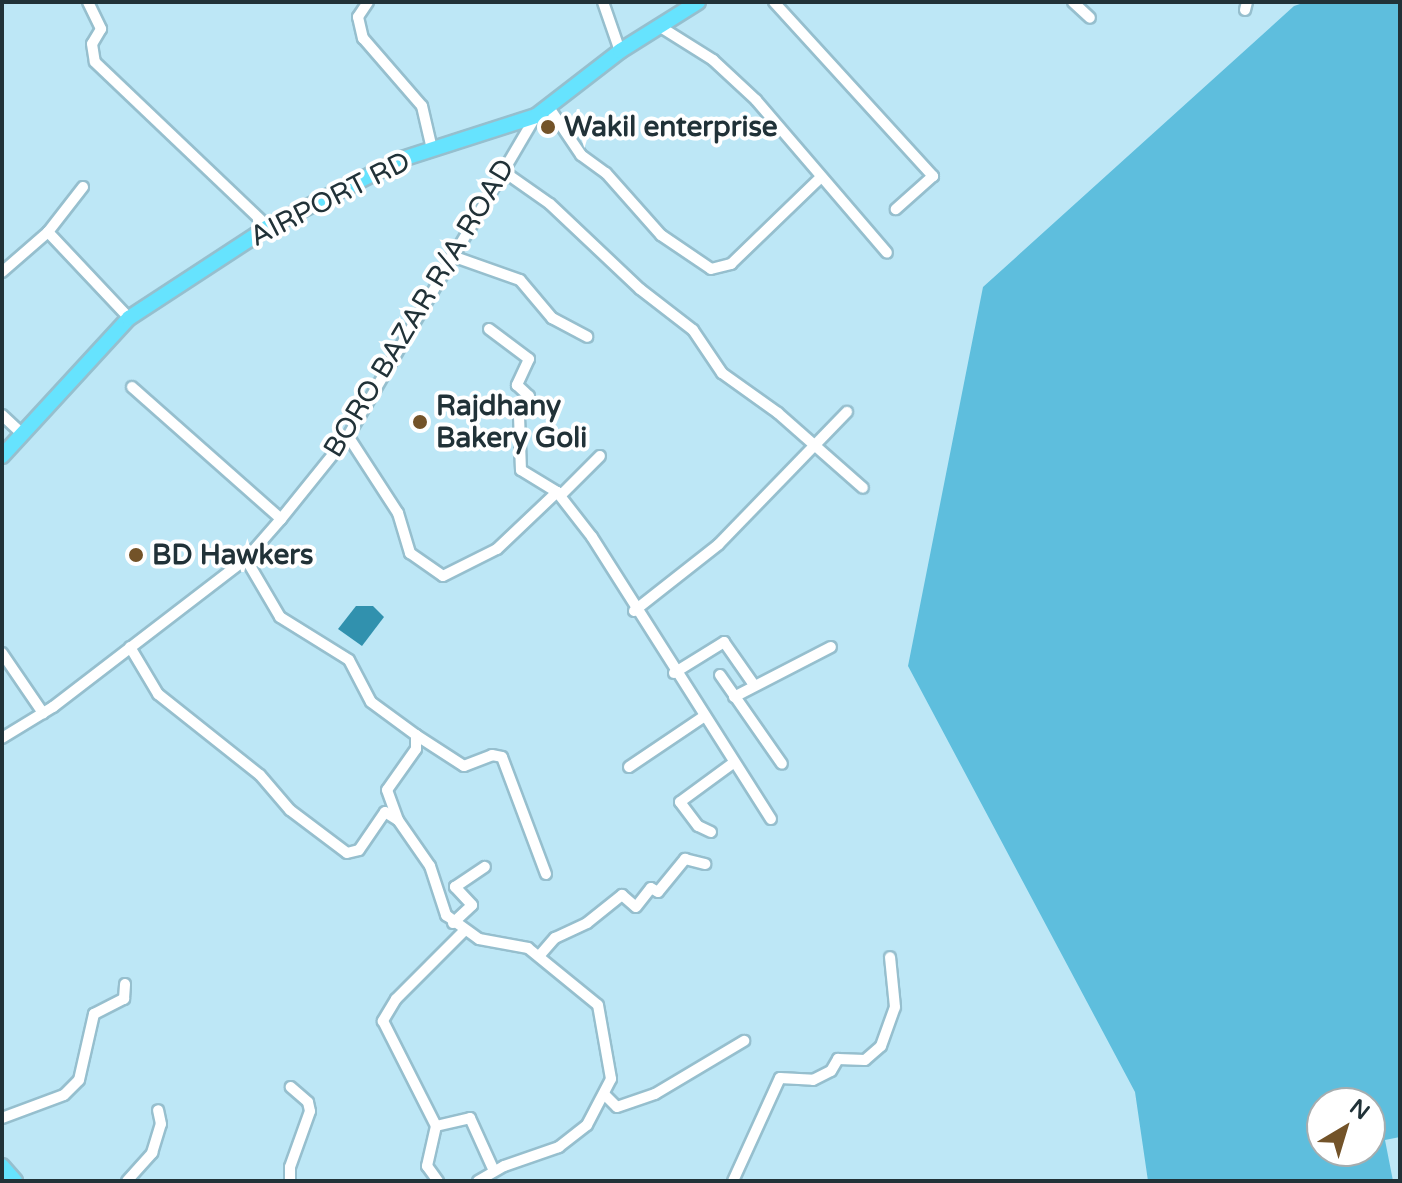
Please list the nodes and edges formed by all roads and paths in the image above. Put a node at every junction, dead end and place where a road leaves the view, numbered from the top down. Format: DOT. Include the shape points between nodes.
graph roads {
  1 [pos="88,2"];
  2 [pos="368,2"];
  3 [pos="603,2"];
  4 [pos="698,2"];
  5 [pos="774,2"];
  6 [pos="1073,2"];
  7 [pos="1090,18"];
  8 [pos="659,26"];
  9 [pos="620,51"];
  10 [pos="548,106"];
  11 [pos="536,116"];
  12 [pos="432,149"];
  13 [pos="503,171"];
  14 [pos="820,178"];
  15 [pos="83,187"];
  16 [pos="896,209"];
  17 [pos="268,227"];
  18 [pos="48,232"];
  19 [pos="887,253"];
  20 [pos="452,256"];
  21 [pos="2,272"];
  22 [pos="129,318"];
  23 [pos="489,329"];
  24 [pos="587,337"];
  25 [pos="132,387"];
  26 [pos="847,412"];
  27 [pos="2,415"];
  28 [pos="21,433"];
  29 [pos="348,436"];
  30 [pos="819,446"];
  31 [pos="2,456"];
  32 [pos="600,456"];
  33 [pos="863,488"];
  34 [pos="559,493"];
  35 [pos="281,519"];
  36 [pos="246,559"];
  37 [pos="634,611"];
  38 [pos="130,647"];
  39 [pos="831,647"];
  40 [pos="2,653"];
  41 [pos="674,673"];
  42 [pos="720,675"];
  43 [pos="754,685"];
  44 [pos="734,697"];
  45 [pos="43,713"];
  46 [pos="703,717"];
  47 [pos="416,735"];
  48 [pos="2,738"];
  49 [pos="733,763"];
  50 [pos="782,764"];
  51 [pos="629,767"];
  52 [pos="771,819"];
  53 [pos="398,820"];
  54 [pos="711,832"];
  55 [pos="705,864"];
  56 [pos="485,867"];
  57 [pos="546,874"];
  58 [pos="453,923"];
  59 [pos="463,932"];
  60 [pos="540,955"];
  61 [pos="890,957"];
  62 [pos="125,984"];
  63 [pos="744,1041"];
  64 [pos="291,1087"];
  65 [pos="604,1094"];
  66 [pos="158,1110"];
  67 [pos="2,1118"];
  68 [pos="436,1126"];
  69 [pos="2,1166"];
  70 [pos="494,1171"];
  71 [pos="15,1181"];
  72 [pos="127,1181"];
  73 [pos="290,1181"];
  74 [pos="438,1181"];
  75 [pos="478,1181"];
  76 [pos="733,1181"];
  1 -- 17 [label="street" via="101,29 92,44 95,62"];
  2 -- 12 [label="street" via="358,17 363,38 422,106"];
  3 -- 9 [label="street"];
  4 -- 8 [label="main road, AIRPORT RD"];
  5 -- 16 [label="street" via="933,176"];
  6 -- 7 [label="street"];
  8 -- 9 [label="main road, AIRPORT RD"];
  8 -- 14 [label="street" via="713,60 756,100"];
  9 -- 10 [label="main road, AIRPORT RD"];
  10 -- 11 [label="main road, AIRPORT RD"];
  10 -- 14 [label="street" via="581,155 606,173 661,235 711,269 731,264"];
  11 -- 12 [label="main road, AIRPORT RD"];
  11 -- 13 [label="street, BORO BAZAR R/A ROAD"];
  12 -- 17 [label="main road, AIRPORT RD" via="335,190"];
  13 -- 20 [label="street, BORO BAZAR R/A ROAD"];
  13 -- 30 [label="street" via="550,204 693,330 722,373"];
  14 -- 19 [label="street"];
  15 -- 18 [label="street"];
  17 -- 22 [label="main road, AIRPORT RD"];
  18 -- 21 [label="street"];
  18 -- 22 [label="street"];
  20 -- 24 [label="street" via="520,280 552,318"];
  20 -- 29 [label="street, BORO BAZAR R/A ROAD"];
  22 -- 28 [label="main road, AIRPORT RD"];
  23 -- 34 [label="street" via="529,359 517,385 529,396 519,416 521,470"];
  25 -- 35 [label="street"];
  26 -- 30 [label="street"];
  27 -- 28 [label="street"];
  28 -- 31 [label="main road, AIRPORT RD"];
  29 -- 34 [label="street" via="398,513 410,553 443,576 497,549"];
  29 -- 35 [label="street, BORO BAZAR R/A ROAD"];
  30 -- 33 [label="street"];
  30 -- 37 [label="street" via="719,544"];
  32 -- 34 [label="street"];
  34 -- 37 [label="street" via="592,537"];
  35 -- 36 [label="street, BORO BAZAR R/A ROAD"];
  36 -- 38 [label="street, BORO BAZAR R/A ROAD"];
  36 -- 47 [label="street" via="280,617 349,660 371,702"];
  37 -- 41 [label="street"];
  38 -- 45 [label="street, BORO BAZAR R/A ROAD"];
  38 -- 53 [label="street" via="158,694 347,853 359,850 385,812"];
  39 -- 43 [label="street"];
  40 -- 45 [label="street"];
  41 -- 43 [label="street" via="724,642"];
  41 -- 46 [label="street"];
  42 -- 44 [label="street"];
  43 -- 44 [label="street"];
  44 -- 50 [label="street"];
  45 -- 48 [label="street, BORO BAZAR R/A ROAD"];
  46 -- 49 [label="street"];
  46 -- 51 [label="street"];
  47 -- 53 [label="street" via="416,749 387,790"];
  47 -- 57 [label="street" via="464,766 492,755 502,757"];
  49 -- 52 [label="street"];
  49 -- 54 [label="street" via="680,802 698,826"];
  53 -- 58 [label="street" via="430,866 437,896"];
  55 -- 60 [label="street" via="685,859 658,892 651,888 636,907 622,895 587,923 555,938"];
  56 -- 58 [label="street" via="455,887 472,905"];
  58 -- 59 [label="street"];
  59 -- 60 [label="street"];
  59 -- 68 [label="street" via="396,999 383,1021"];
  60 -- 65 [label="street" via="598,1005 611,1062"];
  61 -- 76 [label="street" via="895,1007 881,1046 865,1060 838,1059 831,1071 813,1080 780,1078"];
  62 -- 67 [label="street" via="124,999 94,1014 79,1080 64,1095"];
  63 -- 65 [label="street" via="655,1094 617,1107"];
  64 -- 73 [label="street" via="308,1102 310,1111"];
  65 -- 70 [label="street" via="587,1125 559,1147"];
  66 -- 72 [label="street" via="161,1124 152,1153"];
  68 -- 70 [label="street" via="470,1118"];
  68 -- 74 [label="street" via="427,1166"];
  69 -- 71 [label="main road"];
  70 -- 75 [label="street"];
}
